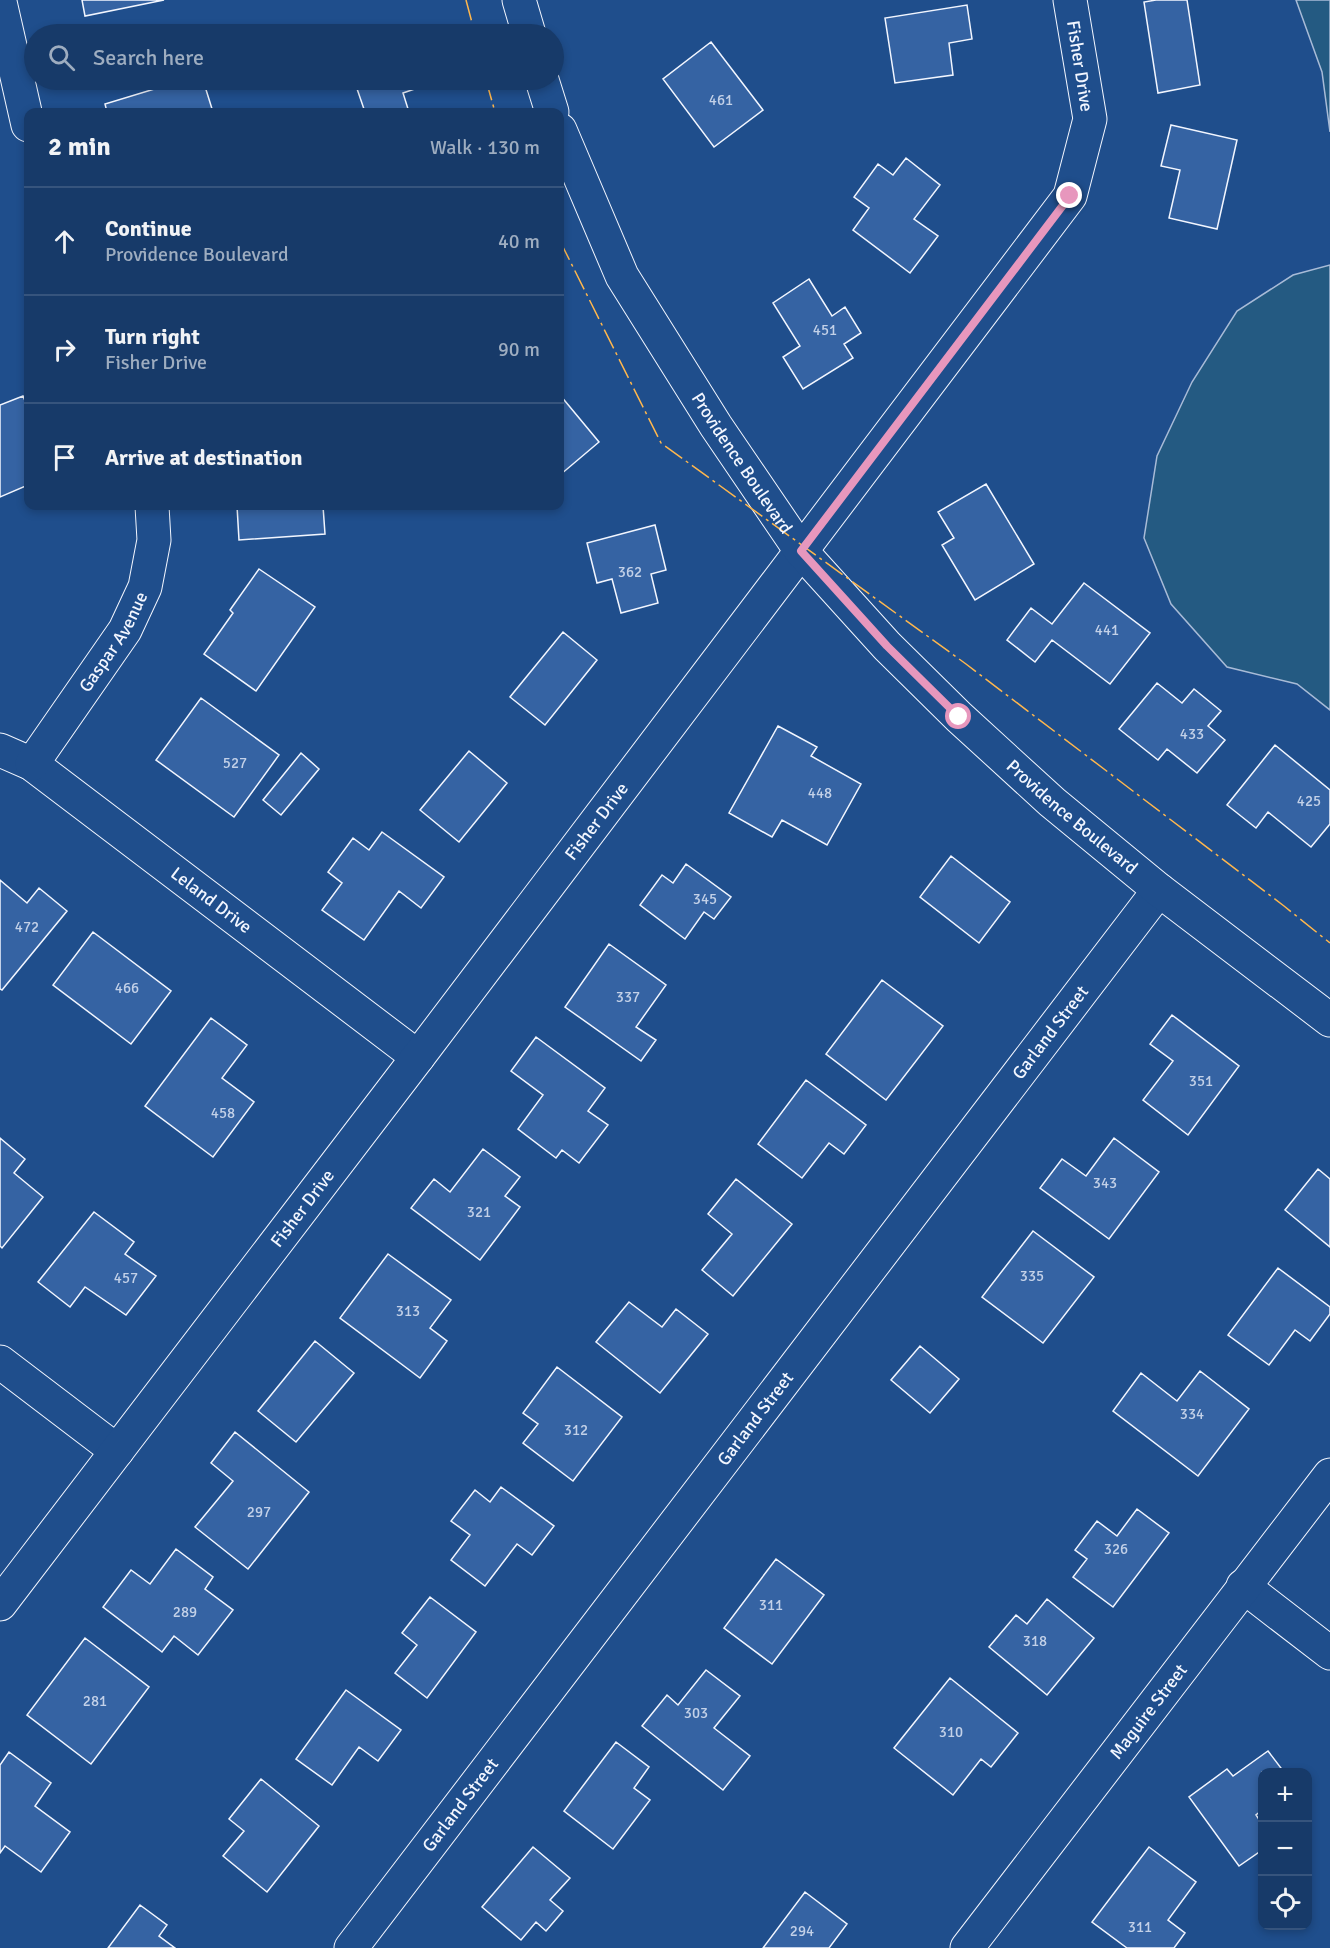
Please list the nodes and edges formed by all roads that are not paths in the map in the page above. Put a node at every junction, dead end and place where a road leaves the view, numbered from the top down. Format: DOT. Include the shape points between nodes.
graph roads {
  1 [pos="519,0"];
  2 [pos="1070,0"];
  3 [pos="0,2"];
  4 [pos="526,24"];
  5 [pos="545,90"];
  6 [pos="24,108"];
  7 [pos="551,108"];
  8 [pos="564,139"];
  9 [pos="152,510"];
  10 [pos="801,551"];
  11 [pos="0,750"];
  12 [pos="32,764"];
  13 [pos="1159,890"];
  14 [pos="1330,1020"];
  15 [pos="418,1057"];
  16 [pos="0,1362"];
  17 [pos="117,1451"];
  18 [pos="1330,1475"];
  19 [pos="1243,1586"];
  20 [pos="0,1604"];
  21 [pos="1330,1653"];
  22 [pos="351,1948"];
  23 [pos="967,1948"];
  1 -- 4 [label="street"];
  2 -- 10 [label="street, Fisher Drive" via="1090,119 1070,196"];
  3 -- 6 [label="street"];
  5 -- 7 [label="street"];
  8 -- 10 [label="street, Providence Boulevard" via="622,276 716,426"];
  9 -- 12 [label="street, Gaspar Avenue" via="154,540 145,587 125,630"];
  10 -- 13 [label="street, Providence Boulevard" via="887,646 959,717 1052,802"];
  10 -- 15 [label="street, Fisher Drive"];
  11 -- 12 [label="street, Leland Drive"];
  12 -- 15 [label="street, Leland Drive"];
  13 -- 14 [label="street, Providence Boulevard"];
  13 -- 22 [label="street, Garland Street"];
  15 -- 17 [label="street, Fisher Drive"];
  16 -- 17 [label="street"];
  17 -- 20 [label="street, Fisher Drive"];
  18 -- 19 [label="street, Maguire Street"];
  19 -- 21 [label="street"];
  19 -- 23 [label="street, Maguire Street"];
}
